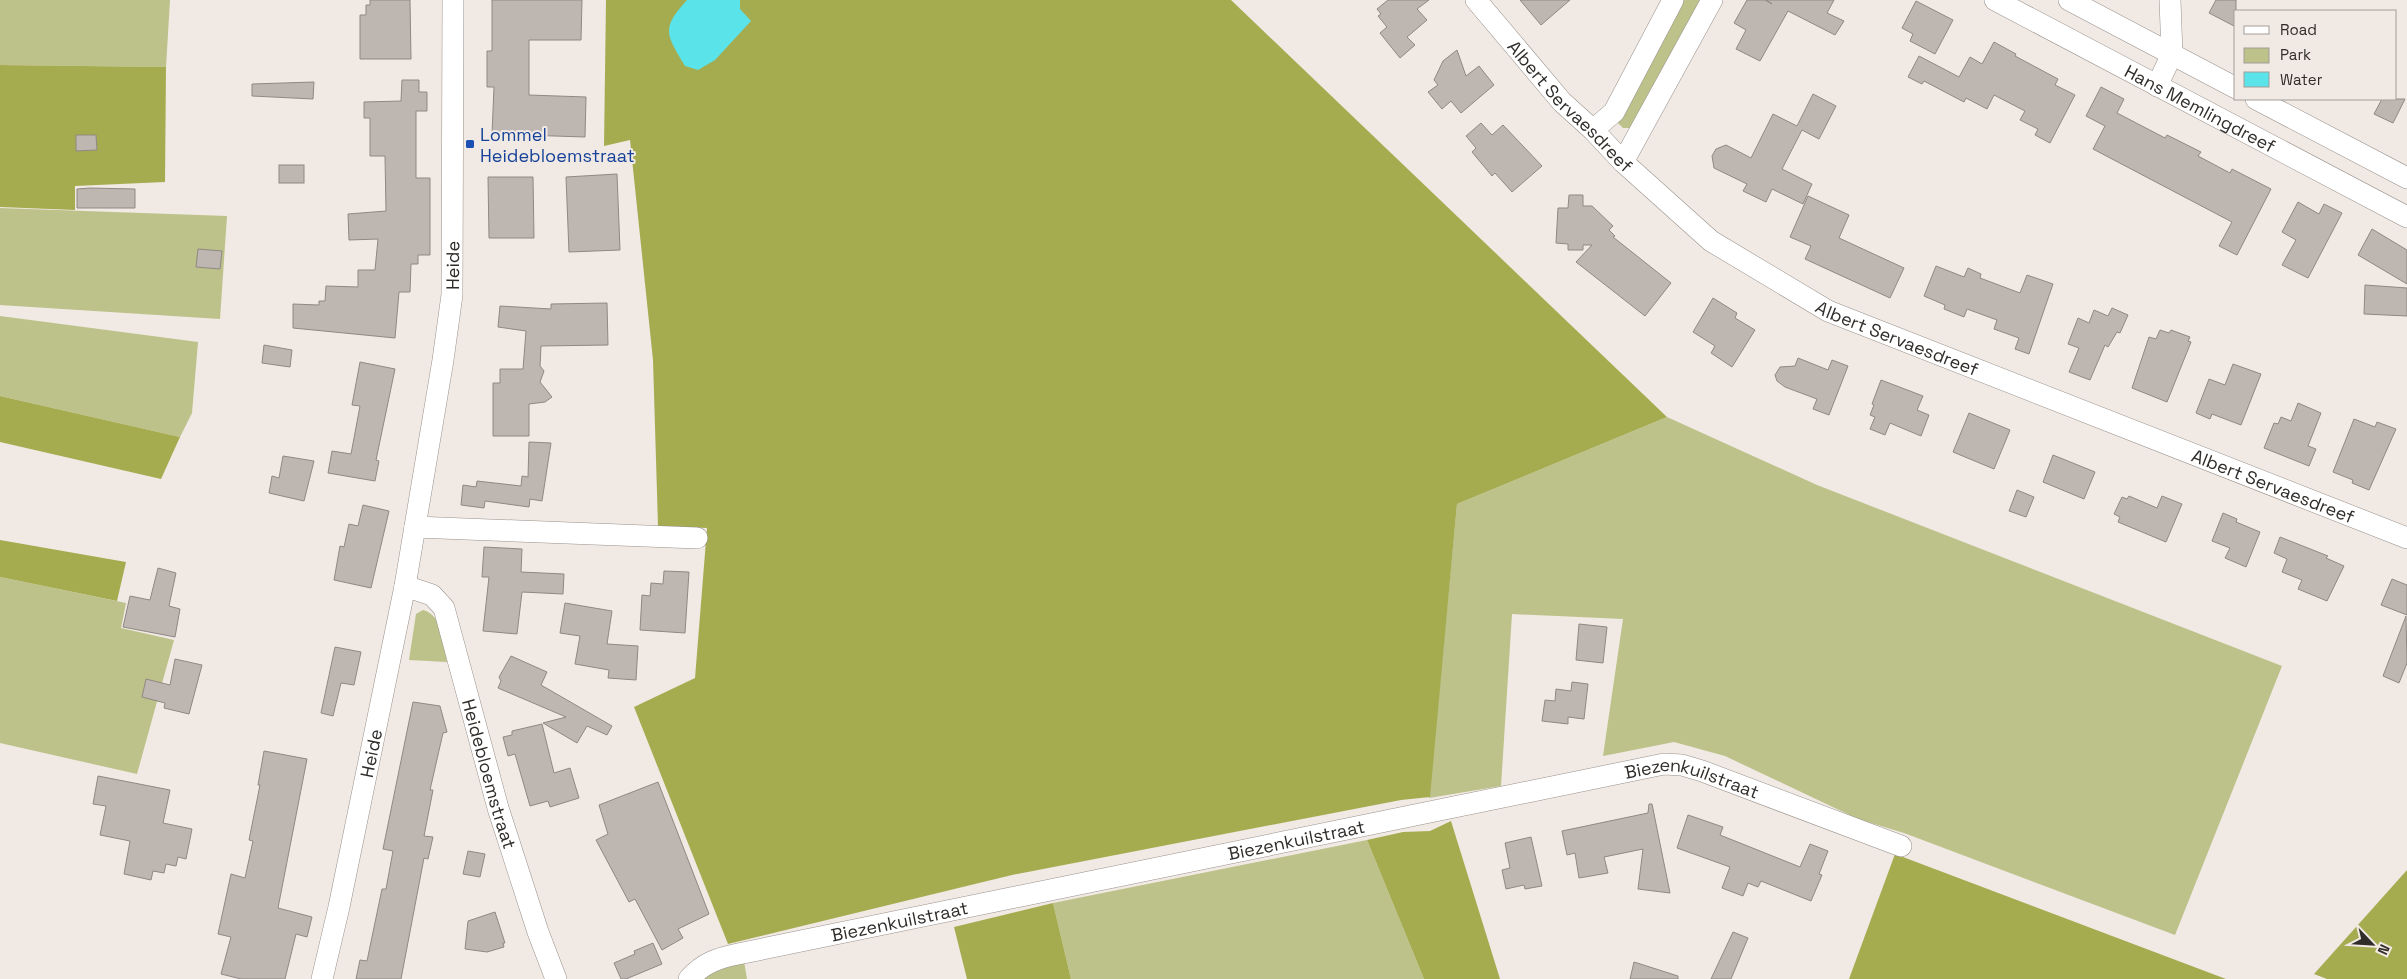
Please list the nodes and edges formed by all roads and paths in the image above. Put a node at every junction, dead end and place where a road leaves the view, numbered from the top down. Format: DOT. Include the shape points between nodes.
graph roads {
  1 [pos="453,0"];
  2 [pos="1476,0"];
  3 [pos="1673,0"];
  4 [pos="1712,0"];
  5 [pos="1995,0"];
  6 [pos="2069,0"];
  7 [pos="2170,0"];
  8 [pos="2172,54"];
  9 [pos="2157,86"];
  10 [pos="2234,87"];
  11 [pos="2258,100"];
  12 [pos="1593,130"];
  13 [pos="1624,162"];
  14 [pos="2407,178"];
  15 [pos="2407,217"];
  16 [pos="415,527"];
  17 [pos="697,538"];
  18 [pos="2407,538"];
  19 [pos="405,586"];
  20 [pos="1901,846"];
  21 [pos="322,979"];
  22 [pos="556,979"];
  23 [pos="689,979"];
  1 -- 16 [label="street, Heide" via="452,295"];
  2 -- 12 [label="street, Albert Servaesdreef" via="1562,102"];
  3 -- 12 [label="street" via="1614,112"];
  4 -- 13 [label="street"];
  5 -- 9 [label="street, Hans Memlingdreef"];
  6 -- 8 [label="street, Hans Memlingdreef"];
  7 -- 8 [label="street"];
  8 -- 9 [label="street"];
  8 -- 10 [label="street, Hans Memlingdreef"];
  9 -- 15 [label="street, Hans Memlingdreef"];
  11 -- 14 [label="street, Hans Memlingdreef"];
  12 -- 13 [label="street, Albert Servaesdreef"];
  13 -- 18 [label="street, Albert Servaesdreef" via="1711,241 1828,311"];
  16 -- 17 [label="street"];
  16 -- 19 [label="street, Heide"];
  19 -- 21 [label="street, Heide"];
  19 -- 22 [label="street, Heidebloemstraat" via="432,595 444,608 498,808"];
  20 -- 23 [label="street, Biezenkuilstraat" via="1702,771 1664,764 738,954 703,965"];
}
